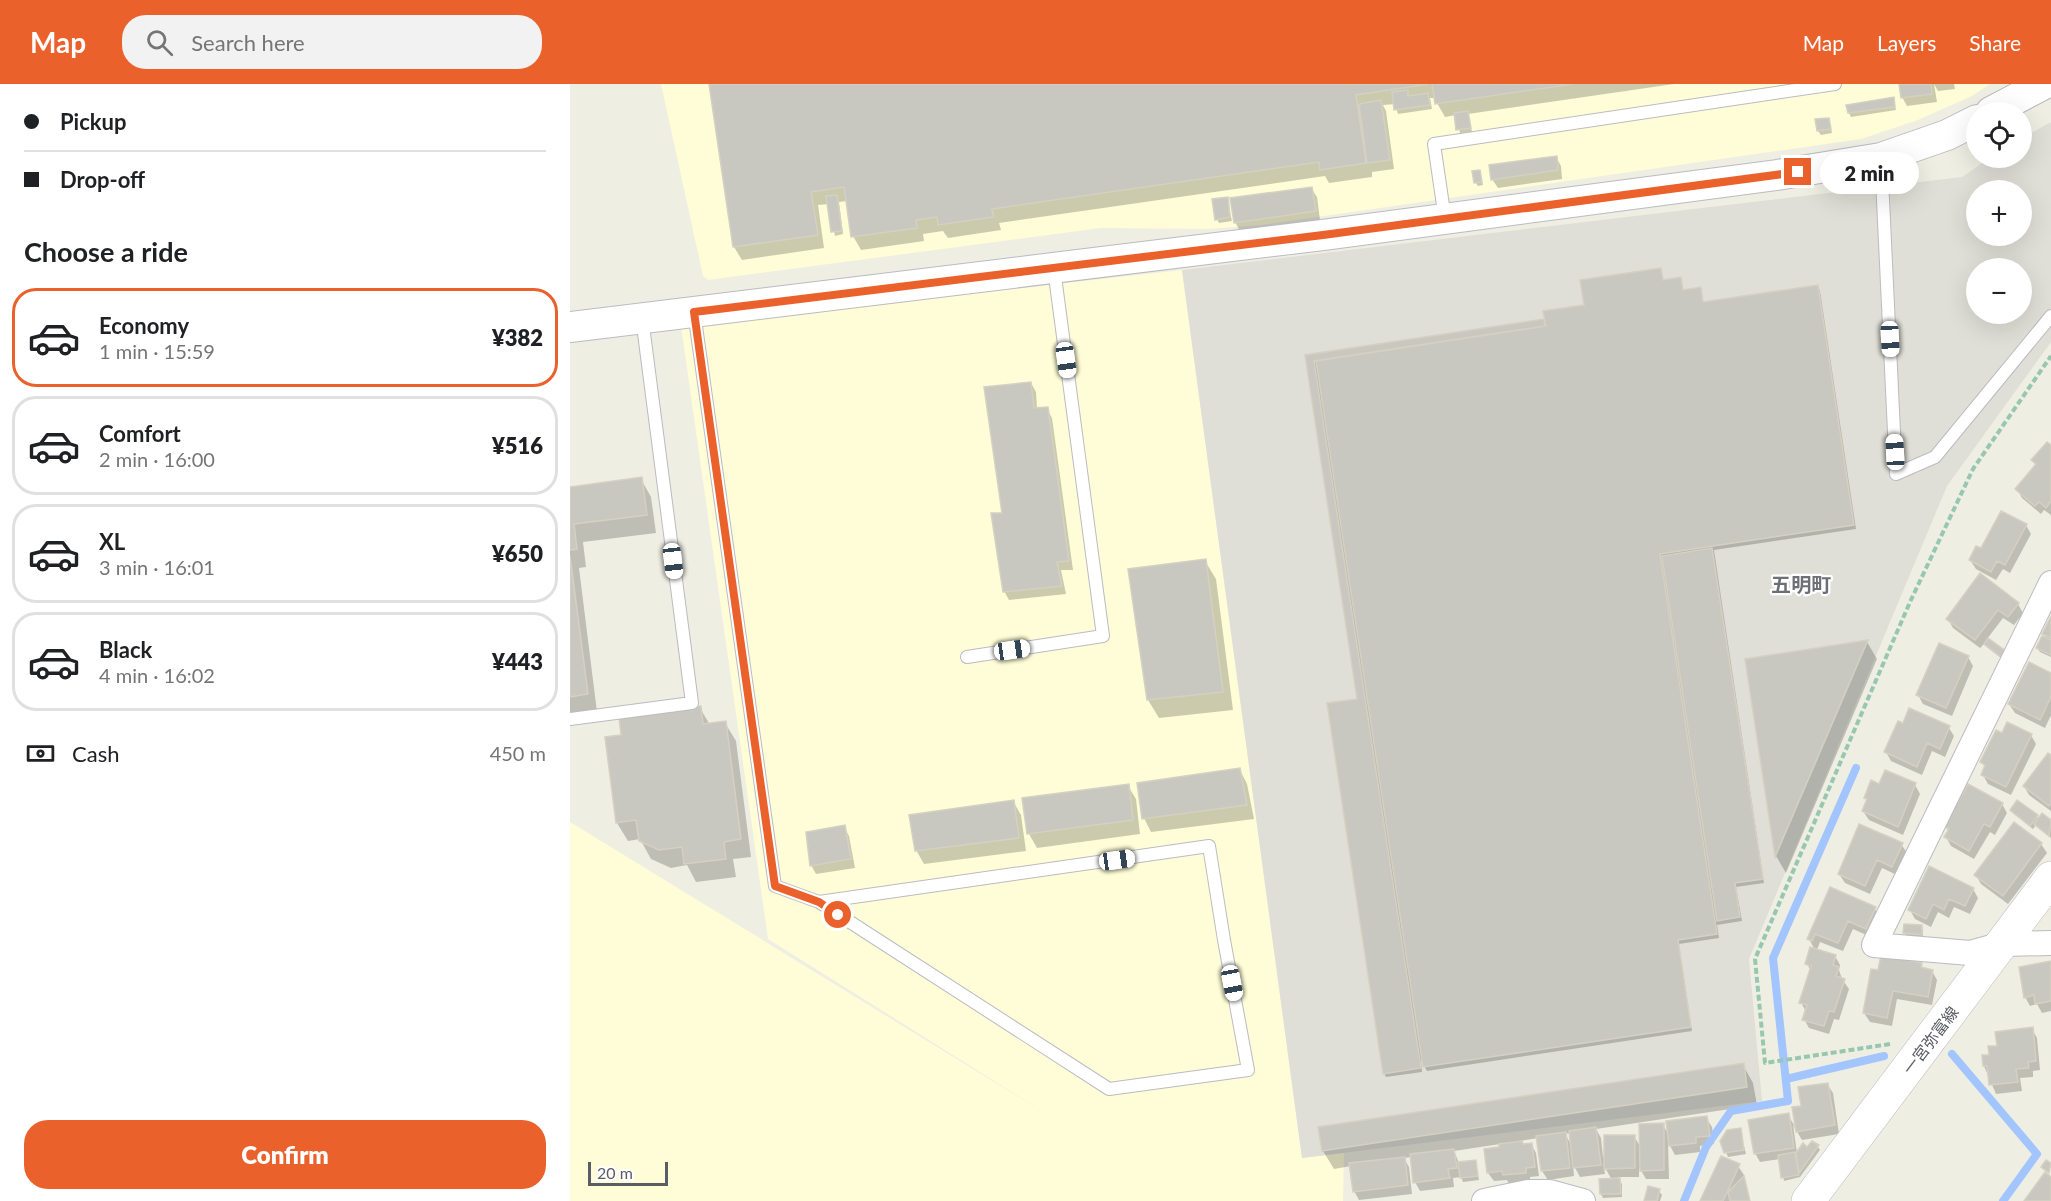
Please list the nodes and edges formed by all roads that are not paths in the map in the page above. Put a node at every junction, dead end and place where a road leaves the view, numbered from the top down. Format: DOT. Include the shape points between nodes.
graph roads {
  1 [pos="1835,84"];
  2 [pos="2044,84"];
  3 [pos="2005,102"];
  4 [pos="1966,126"];
  5 [pos="1881,158"];
  6 [pos="1445,219"];
  7 [pos="1053,268"];
  8 [pos="694,312"];
  9 [pos="2051,316"];
  10 [pos="642,318"];
  11 [pos="570,327"];
  12 [pos="2051,583"];
  13 [pos="967,657"];
  14 [pos="570,719"];
  15 [pos="2051,878"];
  16 [pos="819,902"];
  17 [pos="2051,943"];
  18 [pos="2002,944"];
  19 [pos="1545,1196"];
  20 [pos="1484,1201"];
  21 [pos="1583,1201"];
  22 [pos="1808,1201"];
  1 -- 6 [label="lane" via="1434,144"];
  2 -- 3 [label="street"];
  4 -- 5 [label="street"];
  5 -- 6 [label="street"];
  5 -- 9 [label="lane" via="1896,474 1935,457"];
  6 -- 7 [label="street"];
  7 -- 8 [label="street"];
  7 -- 13 [label="lane" via="1103,636"];
  8 -- 10 [label="street"];
  8 -- 16 [label="lane" via="775,886"];
  10 -- 11 [label="street"];
  10 -- 14 [label="lane" via="692,703"];
  12 -- 18 [label="street" via="1874,945 1970,953"];
  15 -- 18 [label="main road, 一宮弥富線"];
  16 -- 16 [label="lane" via="1209,846 1248,1070 1109,1089"];
  17 -- 18 [label="street"];
  18 -- 22 [label="main road, 一宮弥富線"];
  19 -- 20 [label="street" via="1528,1192"];
  19 -- 21 [label="street"];
}
